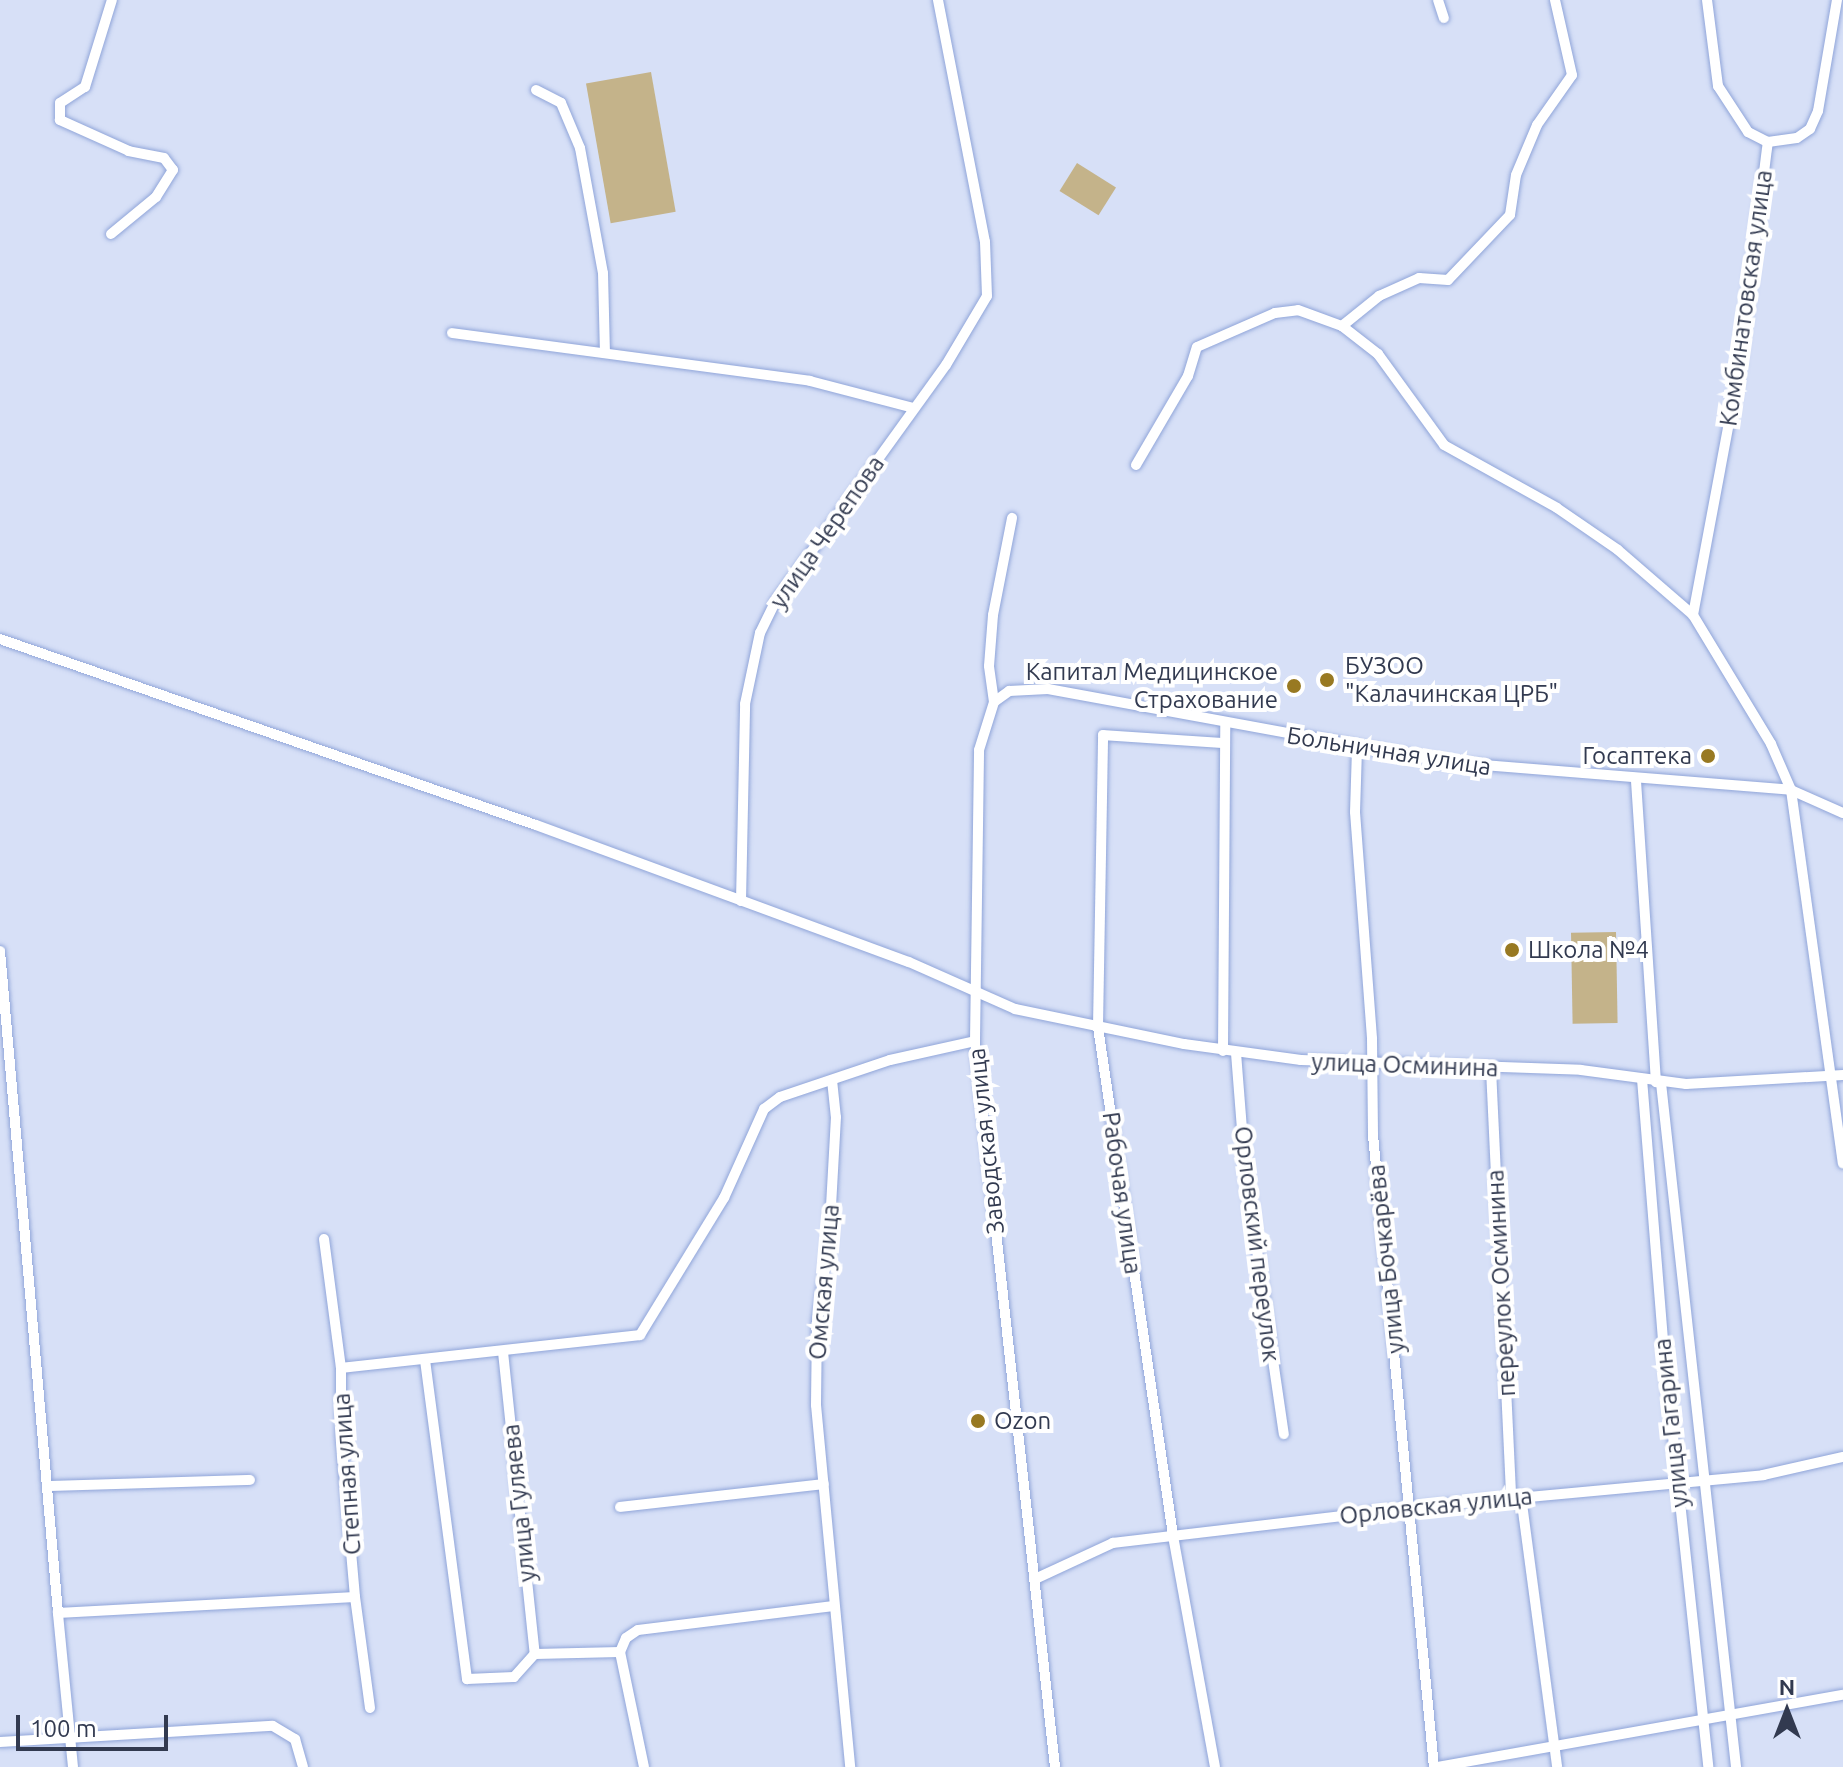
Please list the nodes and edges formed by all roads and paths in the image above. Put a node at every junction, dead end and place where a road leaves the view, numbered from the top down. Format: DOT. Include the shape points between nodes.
graph roads {
  1 [pos="112,0"];
  2 [pos="938,0"];
  3 [pos="1438,0"];
  4 [pos="1555,0"];
  5 [pos="1707,0"];
  6 [pos="1837,0"];
  7 [pos="1444,18"];
  8 [pos="536,90"];
  9 [pos="1768,142"];
  10 [pos="111,234"];
  11 [pos="1342,326"];
  12 [pos="452,333"];
  13 [pos="605,353"];
  14 [pos="914,408"];
  15 [pos="1136,465"];
  16 [pos="1012,518"];
  17 [pos="1693,615"];
  18 [pos="0,639"];
  19 [pos="994,702"];
  20 [pos="1225,724"];
  21 [pos="1225,743"];
  22 [pos="1357,749"];
  23 [pos="1636,781"];
  24 [pos="1791,790"];
  25 [pos="1843,813"];
  26 [pos="741,901"];
  27 [pos="0,951"];
  28 [pos="973,993"];
  29 [pos="1098,1027"];
  30 [pos="975,1041"];
  31 [pos="1223,1051"];
  32 [pos="1236,1053"];
  33 [pos="1372,1065"];
  34 [pos="1491,1069"];
  35 [pos="1838,1076"];
  36 [pos="1642,1079"];
  37 [pos="832,1080"];
  38 [pos="1658,1082"];
  39 [pos="1843,1163"];
  40 [pos="324,1239"];
  41 [pos="503,1352"];
  42 [pos="425,1360"];
  43 [pos="341,1368"];
  44 [pos="1284,1434"];
  45 [pos="1843,1457"];
  46 [pos="1704,1479"];
  47 [pos="250,1480"];
  48 [pos="1677,1481"];
  49 [pos="824,1484"];
  50 [pos="47,1486"];
  51 [pos="1516,1497"];
  52 [pos="620,1507"];
  53 [pos="1410,1508"];
  54 [pos="1173,1535"];
  55 [pos="1035,1579"];
  56 [pos="355,1597"];
  57 [pos="834,1606"];
  58 [pos="58,1613"];
  59 [pos="620,1652"];
  60 [pos="535,1654"];
  61 [pos="1843,1695"];
  62 [pos="370,1708"];
  63 [pos="1731,1714"];
  64 [pos="1703,1720"];
  65 [pos="70,1738"];
  66 [pos="0,1742"];
  67 [pos="1554,1746"];
  68 [pos="73,1767"];
  69 [pos="303,1767"];
  70 [pos="644,1767"];
  71 [pos="850,1767"];
  72 [pos="1055,1767"];
  73 [pos="1215,1767"];
  74 [pos="1436,1767"];
  75 [pos="1557,1767"];
  76 [pos="1708,1767"];
  77 [pos="1736,1767"];
  1 -- 10 [label="street" via="85,87 60,103 60,120 129,151 164,158 173,170 156,197"];
  2 -- 14 [label="street, улица Черепова" via="989,279 972,327"];
  3 -- 7 [label="street"];
  4 -- 11 [label="street" via="1572,75 1537,125 1516,175 1510,215 1448,280 1419,278 1379,296"];
  5 -- 9 [label="street, Комбинатовская улица" via="1718,86 1748,132"];
  6 -- 9 [label="street" via="1818,111 1810,129 1797,138"];
  8 -- 13 [label="street" via="551,93 561,103 580,148 603,273"];
  9 -- 17 [label="street, Комбинатовская улица" via="1738,375"];
  11 -- 15 [label="street" via="1298,310 1282,310 1203,342"];
  11 -- 17 [label="street" via="1388,365 1444,445 1557,508 1618,550"];
  12 -- 13 [label="street"];
  13 -- 14 [label="street" via="810,381"];
  14 -- 26 [label="street, улица Черепова" via="775,602 760,633 745,704"];
  16 -- 19 [label="street, Заводская улица" via="993,615 989,666"];
  17 -- 24 [label="street" via="1771,744"];
  18 -- 26 [label="street, улица Осминина"];
  19 -- 20 [label="street, Больничная улица" via="1009,691 1048,689"];
  19 -- 28 [label="street, Заводская улица" via="979,750"];
  20 -- 21 [label="street"];
  20 -- 22 [label="street, Больничная улица"];
  21 -- 29 [label="street, Рабочая улица" via="1103,735"];
  21 -- 31 [label="street"];
  22 -- 23 [label="street, Больничная улица"];
  22 -- 33 [label="street, улица Бочкарёва" via="1355,812"];
  23 -- 24 [label="street, Больничная улица"];
  23 -- 38 [label="street, улица Гагарина"];
  24 -- 25 [label="street"];
  24 -- 35 [label="street"];
  26 -- 28 [label="street, улица Осминина" via="909,962"];
  27 -- 50 [label="street"];
  28 -- 29 [label="street, улица Осминина" via="1015,1009"];
  28 -- 30 [label="street, Заводская улица"];
  29 -- 31 [label="street, улица Осминина"];
  29 -- 54 [label="street, Рабочая улица"];
  30 -- 37 [label="street" via="890,1060"];
  30 -- 55 [label="street, Заводская улица"];
  31 -- 32 [label="street, улица Осминина"];
  32 -- 33 [label="street, улица Осминина"];
  32 -- 44 [label="street, Орловский переулок" via="1245,1168"];
  33 -- 34 [label="street, улица Осминина"];
  33 -- 53 [label="street, улица Бочкарёва" via="1373,1135"];
  34 -- 36 [label="street, улица Осминина" via="1581,1070"];
  34 -- 51 [label="street, переулок Осминина"];
  35 -- 38 [label="street, улица Осминина" via="1729,1085"];
  35 -- 39 [label="street"];
  36 -- 38 [label="street, улица Осминина"];
  36 -- 48 [label="street, улица Гагарина"];
  37 -- 41 [label="street" via="780,1097 764,1109 724,1198 640,1335"];
  37 -- 49 [label="street, Омская улица" via="836,1117 829,1242 815,1363"];
  38 -- 46 [label="street, улица Гагарина"];
  40 -- 43 [label="street, Степная улица"];
  41 -- 42 [label="street"];
  41 -- 60 [label="street, улица Гуляева"];
  42 -- 43 [label="street"];
  42 -- 60 [label="street" via="463,1671 474,1680 514,1677"];
  43 -- 56 [label="street, Степная улица" via="341,1437"];
  45 -- 46 [label="street, Орловская улица" via="1763,1475"];
  46 -- 48 [label="street, Орловская улица"];
  46 -- 63 [label="street, улица Гагарина"];
  47 -- 50 [label="street"];
  48 -- 51 [label="street, Орловская улица"];
  48 -- 64 [label="street, улица Гагарина"];
  49 -- 52 [label="street"];
  49 -- 57 [label="street, Омская улица"];
  50 -- 58 [label="street"];
  51 -- 53 [label="street, Орловская улица"];
  51 -- 67 [label="street, переулок Осминина"];
  53 -- 54 [label="street, Орловская улица"];
  53 -- 74 [label="street, улица Бочкарёва"];
  54 -- 55 [label="street, Орловская улица" via="1113,1543"];
  54 -- 73 [label="street, Рабочая улица"];
  55 -- 72 [label="street, Заводская улица"];
  56 -- 58 [label="street"];
  56 -- 62 [label="street, Степная улица"];
  57 -- 59 [label="street" via="638,1630 626,1638"];
  57 -- 71 [label="street, Омская улица"];
  58 -- 65 [label="street"];
  59 -- 60 [label="street"];
  59 -- 70 [label="street"];
  61 -- 63 [label="street"];
  63 -- 64 [label="street"];
  63 -- 77 [label="street, улица Гагарина"];
  64 -- 67 [label="street"];
  64 -- 76 [label="street, улица Гагарина"];
  65 -- 66 [label="street"];
  65 -- 68 [label="street"];
  65 -- 69 [label="street" via="273,1726 295,1739"];
  67 -- 74 [label="street"];
  67 -- 75 [label="street, переулок Осминина"];
}
